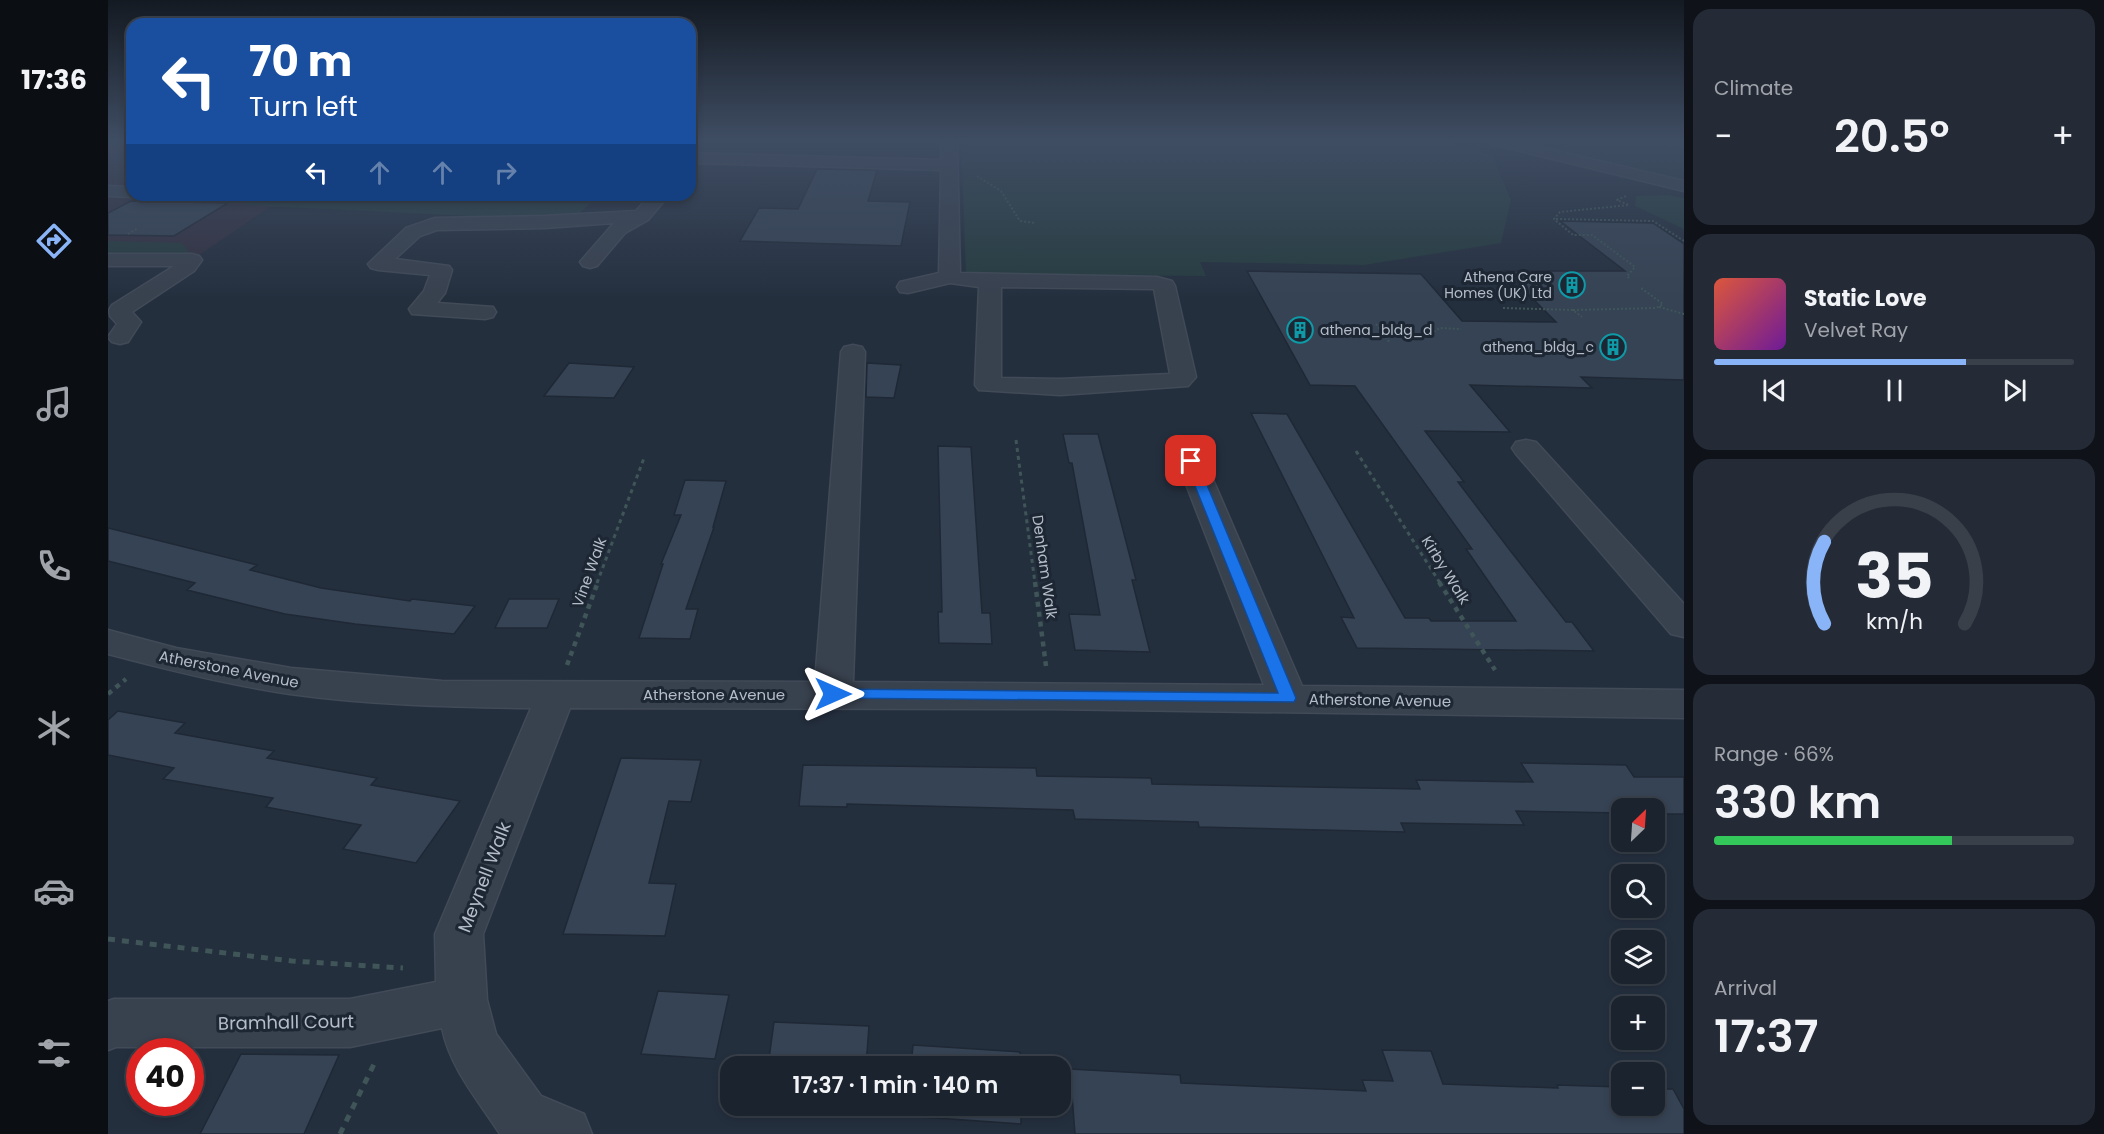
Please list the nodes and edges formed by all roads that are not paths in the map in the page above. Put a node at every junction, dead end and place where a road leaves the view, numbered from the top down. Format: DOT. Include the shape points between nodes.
graph roads {
  1 [pos="950,194"];
  2 [pos="655,201"];
  3 [pos="641,216"];
  4 [pos="108,260"];
  5 [pos="590,262"];
  6 [pos="950,277"];
  7 [pos="990,280"];
  8 [pos="908,287"];
  9 [pos="485,312"];
  10 [pos="120,337"];
  11 [pos="853,352"];
  12 [pos="1526,448"];
  13 [pos="1191,461"];
  14 [pos="1684,626"];
  15 [pos="108,642"];
  16 [pos="556,694"];
  17 [pos="833,694"];
  18 [pos="1288,698"];
  19 [pos="1684,704"];
  20 [pos="462,1000"];
  21 [pos="108,1026"];
  22 [pos="564,1134"];
  1 -- 6 [label="street"];
  2 -- 3 [label="street"];
  3 -- 5 [label="street" via="618,229"];
  3 -- 9 [label="street" via="435,224 413,232 378,264 442,270 434,293 420,309"];
  4 -- 10 [label="street" via="192,260 120,310 121,316 130,321"];
  6 -- 7 [label="street"];
  6 -- 8 [label="street"];
  7 -- 7 [label="street" via="988,385 1122,385 1179,381 1183,377 1164,286"];
  11 -- 17 [label="street"];
  12 -- 14 [label="street"];
  13 -- 18 [label="street"];
  15 -- 16 [label="street, Atherstone Avenue" via="176,660 301,682 442,694"];
  16 -- 17 [label="street, Atherstone Avenue"];
  16 -- 20 [label="street, Meynell Walk" via="459,934"];
  17 -- 18 [label="street, Atherstone Avenue"];
  18 -- 19 [label="street, Atherstone Avenue"];
  20 -- 21 [label="street, Bramhall Court" via="404,991 350,1023"];
  20 -- 22 [label="street, Meynell Walk" via="472,1045 521,1116"];
}
